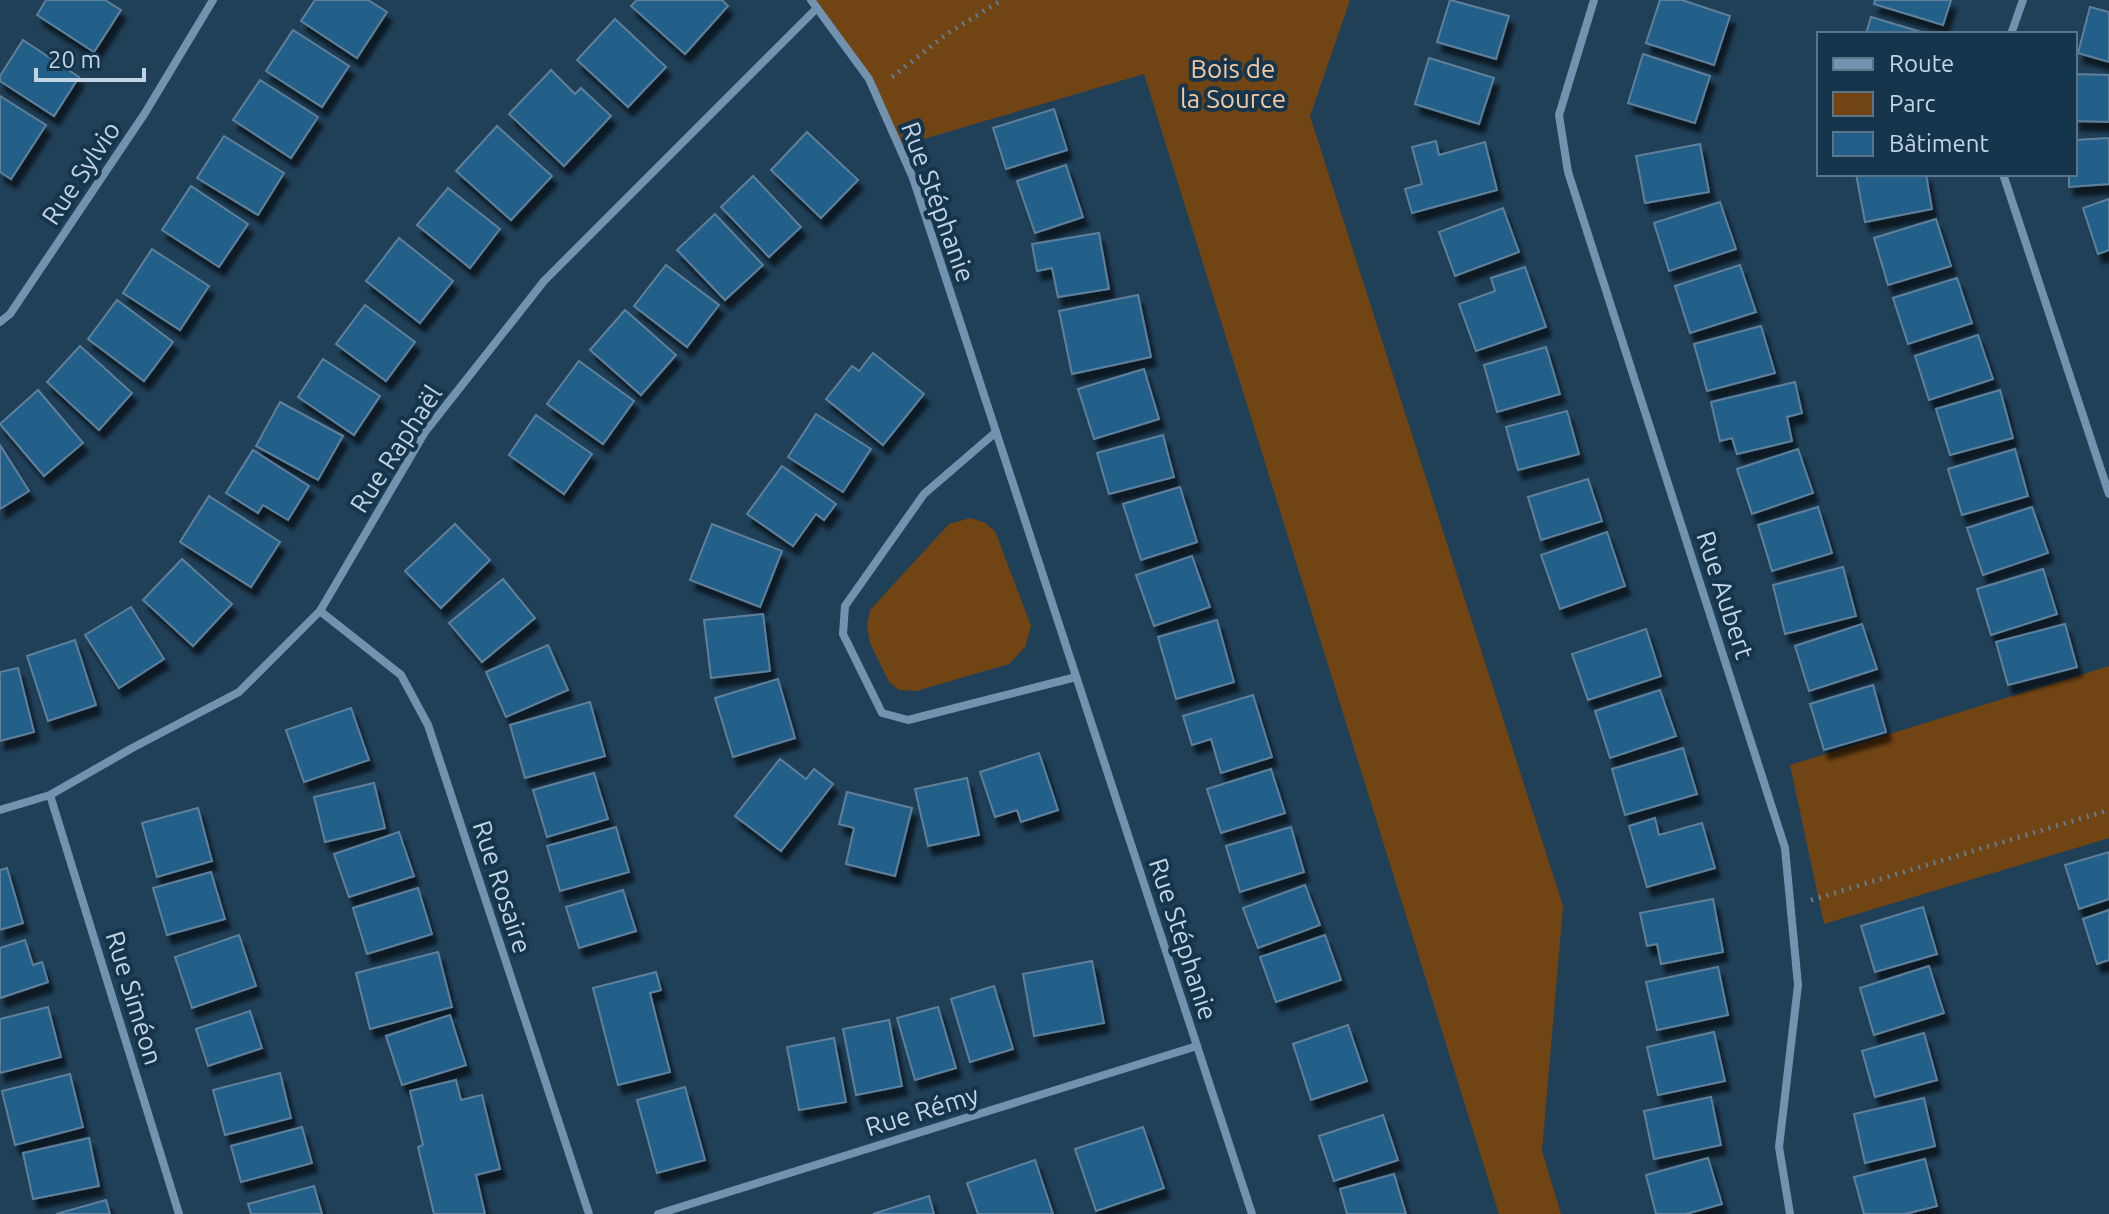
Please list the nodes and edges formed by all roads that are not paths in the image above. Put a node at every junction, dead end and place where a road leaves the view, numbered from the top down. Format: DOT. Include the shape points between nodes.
graph roads {
  1 [pos="213,0"];
  2 [pos="1594,0"];
  3 [pos="2023,0"];
  4 [pos="814,4"];
  5 [pos="2012,32"];
  6 [pos="2004,176"];
  7 [pos="0,322"];
  8 [pos="996,432"];
  9 [pos="2109,494"];
  10 [pos="320,611"];
  11 [pos="1076,677"];
  12 [pos="50,795"];
  13 [pos="0,810"];
  14 [pos="1197,1046"];
  15 [pos="179,1214"];
  16 [pos="589,1214"];
  17 [pos="658,1214"];
  18 [pos="1252,1214"];
  19 [pos="1790,1214"];
  1 -- 7 [label="street, Rue Sylvio" via="145,113"];
  2 -- 19 [label="street, Rue Aubert" via="1559,115 1568,172 1785,848 1798,985 1779,1147"];
  3 -- 5 [label="street"];
  4 -- 8 [label="street, Rue Stéphanie" via="869,79 913,178"];
  4 -- 10 [label="street, Rue Raphaël" via="544,281 425,432"];
  6 -- 9 [label="street"];
  8 -- 11 [label="street, Rue Stéphanie"];
  8 -- 11 [label="street" via="924,494 845,606 843,634 882,713 908,720"];
  10 -- 12 [label="street, Rue Raphaël" via="239,692"];
  10 -- 16 [label="street, Rue Rosaire" via="401,675 428,725"];
  11 -- 14 [label="street, Rue Stéphanie"];
  12 -- 13 [label="street, Rue Raphaël"];
  12 -- 15 [label="street, Rue Siméon"];
  14 -- 17 [label="street, Rue Rémy"];
  14 -- 18 [label="street, Rue Stéphanie"];
}
